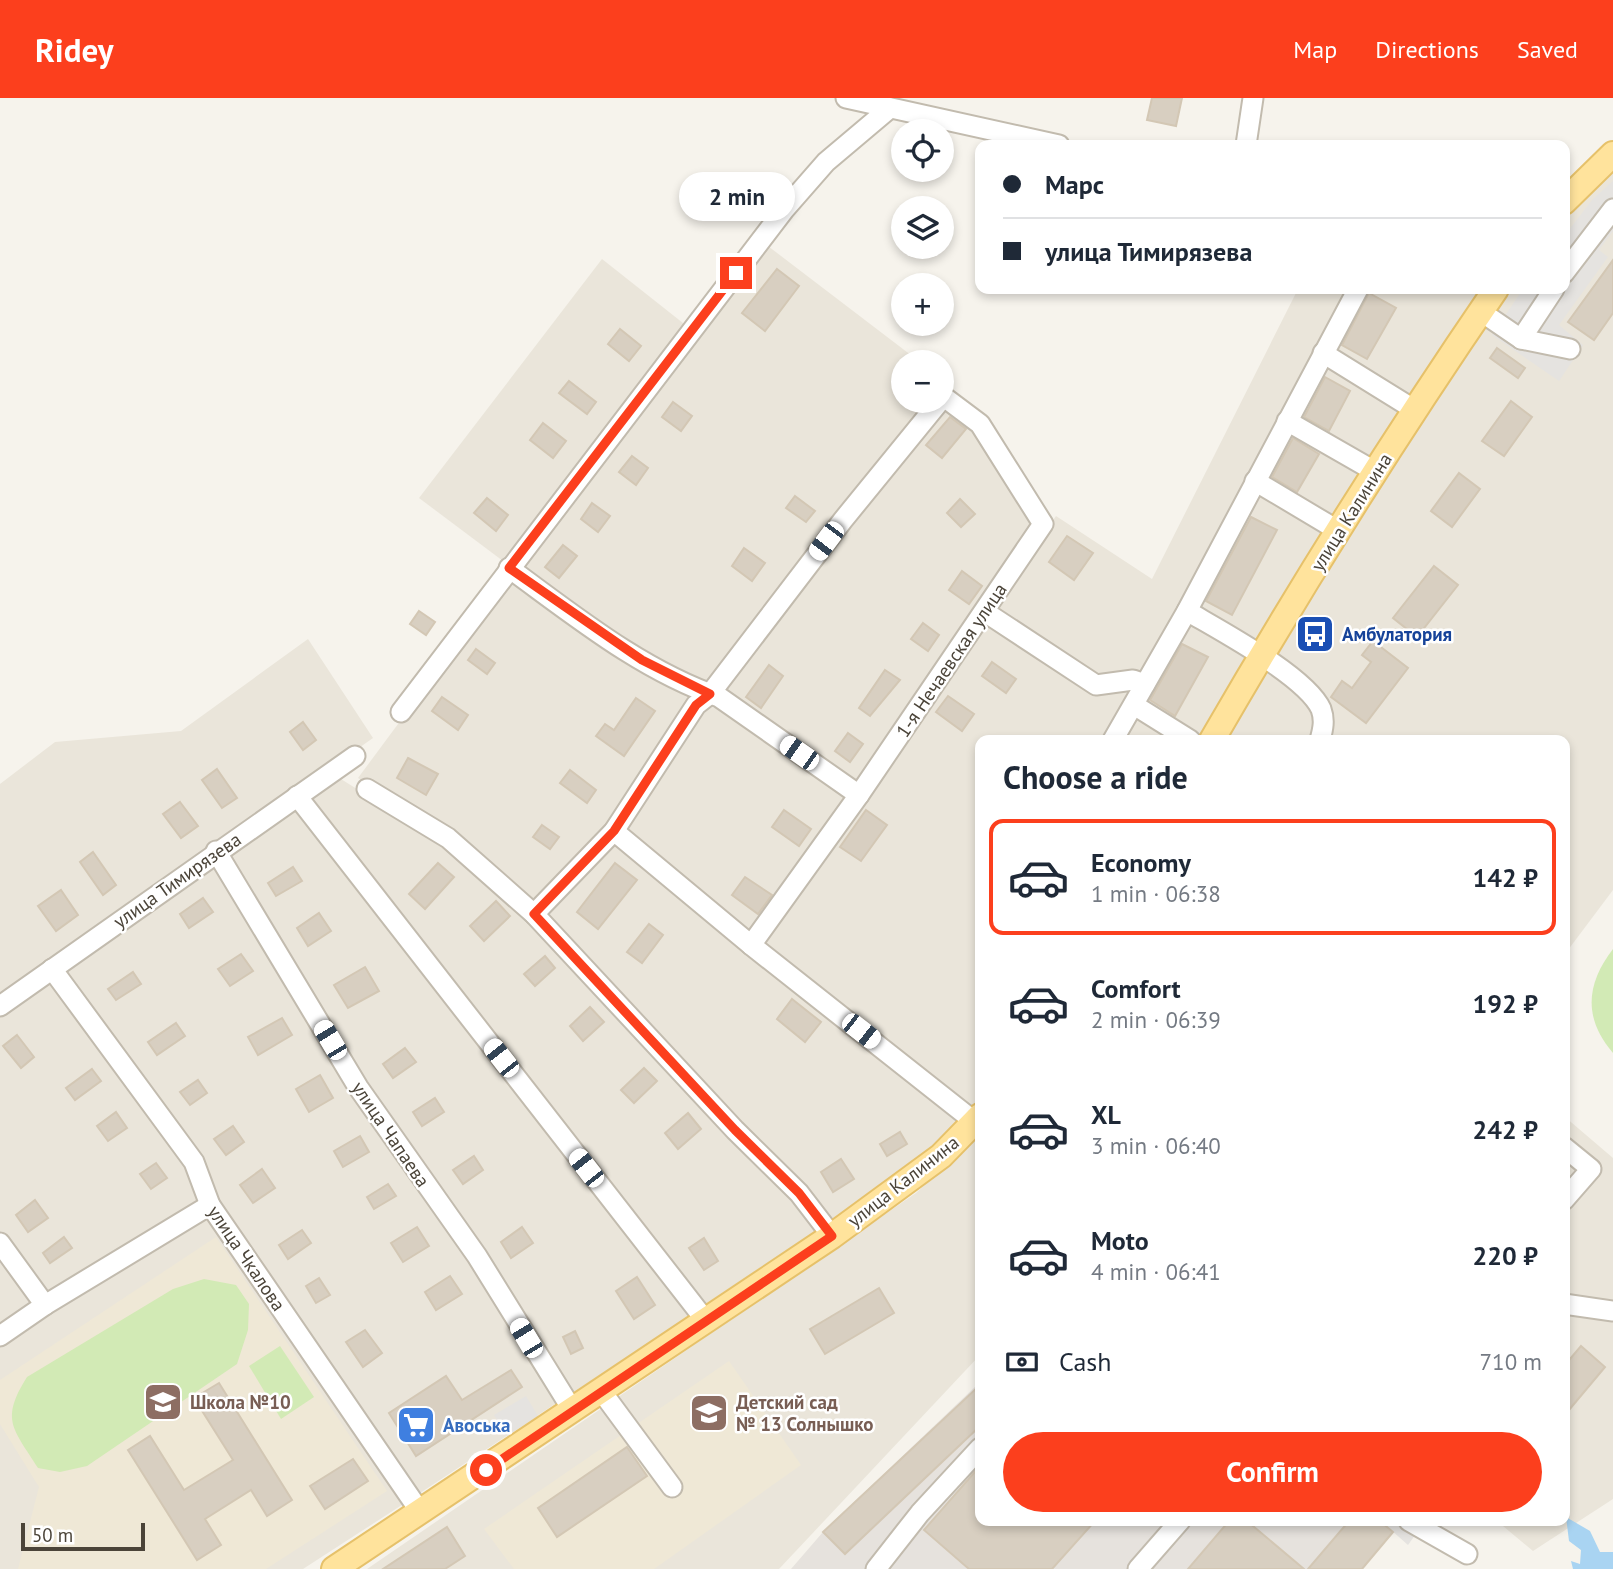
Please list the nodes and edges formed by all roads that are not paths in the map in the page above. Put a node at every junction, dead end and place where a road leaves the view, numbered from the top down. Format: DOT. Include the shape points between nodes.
graph roads {
  1 [pos="846,98"];
  2 [pos="1253,98"];
  3 [pos="890,108"];
  4 [pos="1036,140"];
  5 [pos="1247,140"];
  6 [pos="1613,154"];
  7 [pos="1570,196"];
  8 [pos="1613,209"];
  9 [pos="1570,265"];
  10 [pos="1355,294"];
  11 [pos="1493,294"];
  12 [pos="1551,294"];
  13 [pos="1480,312"];
  14 [pos="1521,340"];
  15 [pos="1570,349"];
  16 [pos="1323,353"];
  17 [pos="954,407"];
  18 [pos="1415,410"];
  19 [pos="931,413"];
  20 [pos="1287,421"];
  21 [pos="1376,472"];
  22 [pos="1255,481"];
  23 [pos="1339,531"];
  24 [pos="509,568"];
  25 [pos="1187,611"];
  26 [pos="985,612"];
  27 [pos="1261,656"];
  28 [pos="1146,684"];
  29 [pos="710,694"];
  30 [pos="1133,705"];
  31 [pos="401,712"];
  32 [pos="1116,735"];
  33 [pos="1182,735"];
  34 [pos="1215,735"];
  35 [pos="1322,735"];
  36 [pos="355,756"];
  37 [pos="367,789"];
  38 [pos="859,795"];
  39 [pos="297,796"];
  40 [pos="614,831"];
  41 [pos="216,851"];
  42 [pos="534,914"];
  43 [pos="751,945"];
  44 [pos="52,969"];
  45 [pos="0,1006"];
  46 [pos="975,1117"];
  47 [pos="975,1121"];
  48 [pos="1570,1152"];
  49 [pos="1570,1193"];
  50 [pos="210,1205"];
  51 [pos="832,1236"];
  52 [pos="0,1243"];
  53 [pos="45,1305"];
  54 [pos="1570,1305"];
  55 [pos="1613,1311"];
  56 [pos="706,1321"];
  57 [pos="0,1336"];
  58 [pos="601,1392"];
  59 [pos="573,1411"];
  60 [pos="975,1453"];
  61 [pos="672,1487"];
  62 [pos="421,1513"];
  63 [pos="1176,1526"];
  64 [pos="1418,1526"];
  65 [pos="1467,1554"];
  66 [pos="334,1569"];
  67 [pos="876,1569"];
  68 [pos="1138,1569"];
  1 -- 3 [label="street"];
  2 -- 5 [label="street"];
  3 -- 4 [label="street"];
  3 -- 24 [label="street" via="826,162 784,210"];
  6 -- 7 [label="main road"];
  8 -- 9 [label="street"];
  10 -- 16 [label="street"];
  11 -- 13 [label="main road, улица Калинина"];
  12 -- 14 [label="street"];
  13 -- 14 [label="street"];
  13 -- 18 [label="main road, улица Калинина"];
  14 -- 15 [label="street"];
  16 -- 18 [label="street"];
  16 -- 20 [label="street"];
  17 -- 26 [label="street, 1-я Нечаевская улица" via="980,424 1043,524"];
  18 -- 21 [label="main road, улица Калинина"];
  19 -- 29 [label="street"];
  20 -- 21 [label="street"];
  20 -- 22 [label="street"];
  21 -- 23 [label="main road, улица Калинина"];
  22 -- 23 [label="street"];
  22 -- 25 [label="street"];
  23 -- 27 [label="main road, улица Калинина"];
  24 -- 29 [label="street" via="642,660"];
  24 -- 31 [label="street"];
  25 -- 27 [label="street"];
  25 -- 28 [label="street"];
  26 -- 28 [label="street" via="1096,685 1133,680"];
  26 -- 38 [label="street, 1-я Нечаевская улица"];
  27 -- 34 [label="main road, улица Калинина"];
  27 -- 35 [label="street" via="1311,694 1321,710"];
  28 -- 30 [label="street"];
  29 -- 38 [label="street"];
  29 -- 40 [label="street" via="696,705"];
  30 -- 32 [label="street"];
  30 -- 33 [label="street"];
  36 -- 39 [label="street, улица Тимирязева"];
  37 -- 42 [label="street" via="448,838"];
  38 -- 43 [label="street, 1-я Нечаевская улица"];
  39 -- 41 [label="street, улица Тимирязева"];
  39 -- 56 [label="street"];
  40 -- 42 [label="street"];
  40 -- 43 [label="street"];
  41 -- 44 [label="street, улица Тимирязева"];
  41 -- 59 [label="street, улица Чапаева" via="358,1087 477,1256"];
  42 -- 51 [label="street" via="799,1193"];
  43 -- 46 [label="street"];
  44 -- 45 [label="street, улица Тимирязева"];
  44 -- 50 [label="street, улица Чкалова" via="194,1162"];
  47 -- 51 [label="main road, улица Калинина" via="941,1156"];
  48 -- 49 [label="street" via="1591,1169"];
  50 -- 53 [label="street"];
  50 -- 62 [label="street, улица Чкалова"];
  51 -- 56 [label="main road, улица Калинина"];
  52 -- 53 [label="street"];
  53 -- 57 [label="street"];
  54 -- 55 [label="street"];
  56 -- 58 [label="main road, улица Калинина"];
  58 -- 59 [label="main road, улица Калинина"];
  58 -- 61 [label="street"];
  59 -- 62 [label="main road, улица Калинина"];
  60 -- 67 [label="street"];
  62 -- 66 [label="main road, улица Калинина"];
  63 -- 68 [label="street"];
  64 -- 65 [label="street"];
}
